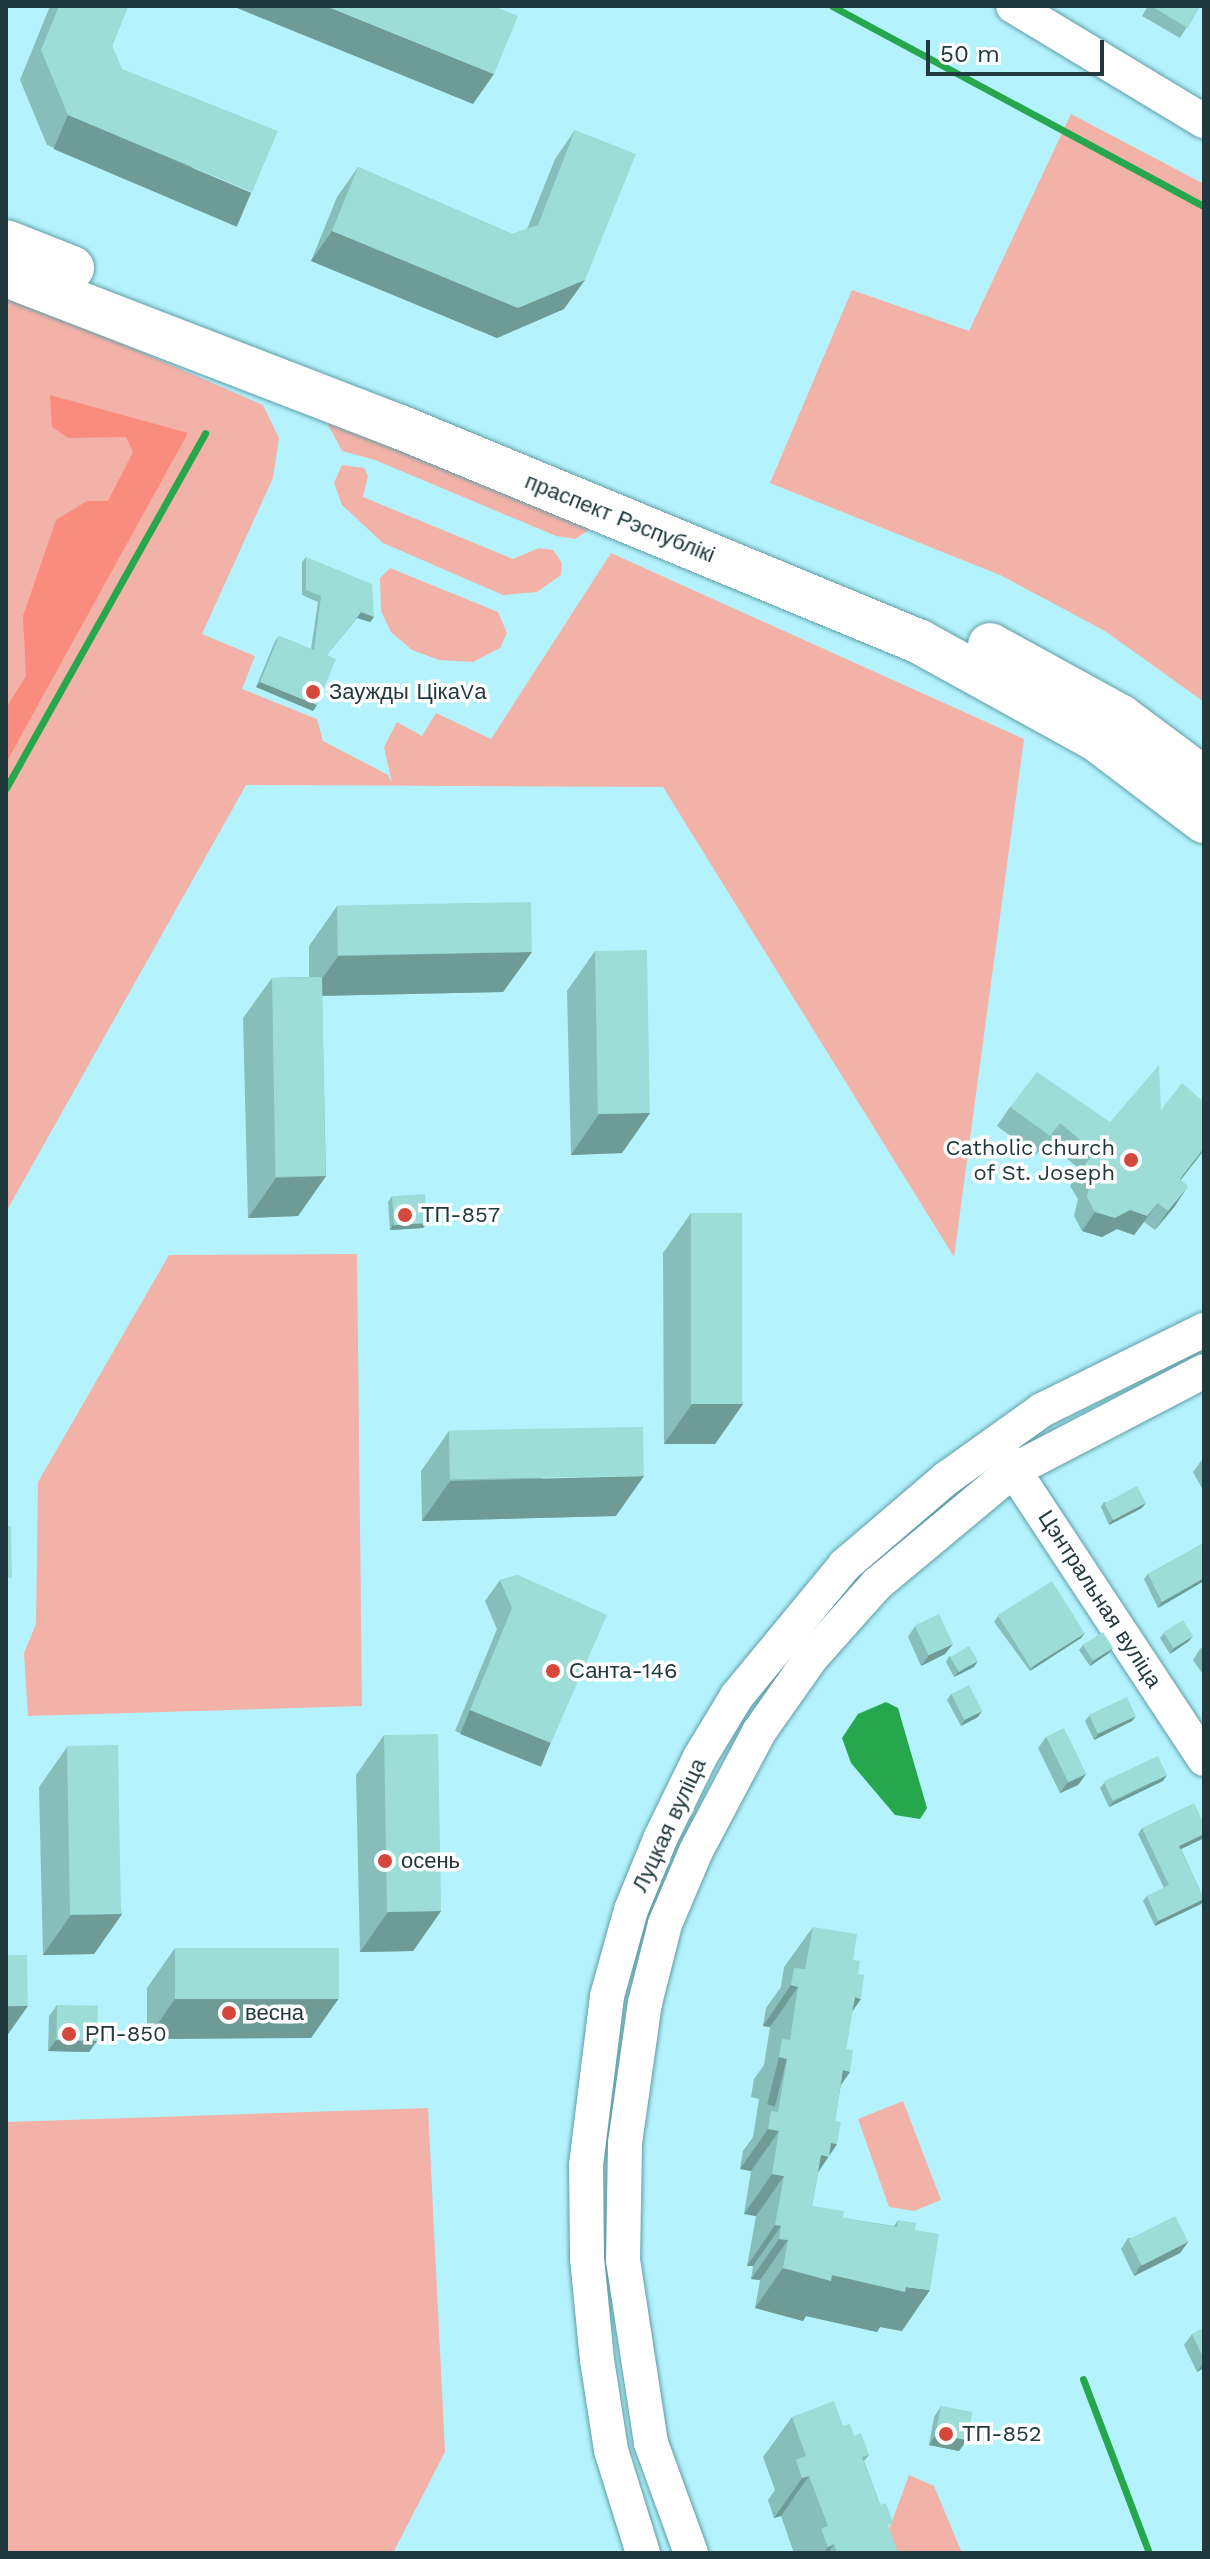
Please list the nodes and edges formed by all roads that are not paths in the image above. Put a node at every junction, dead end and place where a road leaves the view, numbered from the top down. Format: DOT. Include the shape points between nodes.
graph roads {
  1 [pos="1013,6"];
  2 [pos="1204,121"];
  3 [pos="6,242"];
  4 [pos="6,275"];
  5 [pos="1204,779"];
  6 [pos="1204,821"];
  7 [pos="1204,1330"];
  8 [pos="1204,1371"];
  9 [pos="994,1441"];
  10 [pos="1014,1470"];
  11 [pos="1204,1759"];
  12 [pos="643,2553"];
  13 [pos="691,2553"];
  1 -- 2 [label="street"];
  3 -- 5 [label="main road, праспект Рэспублікі" via="410,398 899,603 1079,692"];
  4 -- 6 [label="main road, праспект Рэспублікі" via="400,427 920,642 1096,739"];
  7 -- 9 [label="street, Луцкая вуліца" via="1042,1410"];
  8 -- 10 [label="street, Луцкая вуліца"];
  9 -- 10 [label="street, Цэнтральная вуліца"];
  9 -- 12 [label="street, Луцкая вуліца" via="845,1565 768,1652 700,1757 631,1910 607,1996 595,2070 586,2165 587,2258 611,2450"];
  10 -- 11 [label="street, Цэнтральная вуліца"];
  10 -- 13 [label="street, Луцкая вуліца" via="877,1584 811,1658 735,1776 665,1924 633,2073 625,2143 623,2260 651,2443"];
}
